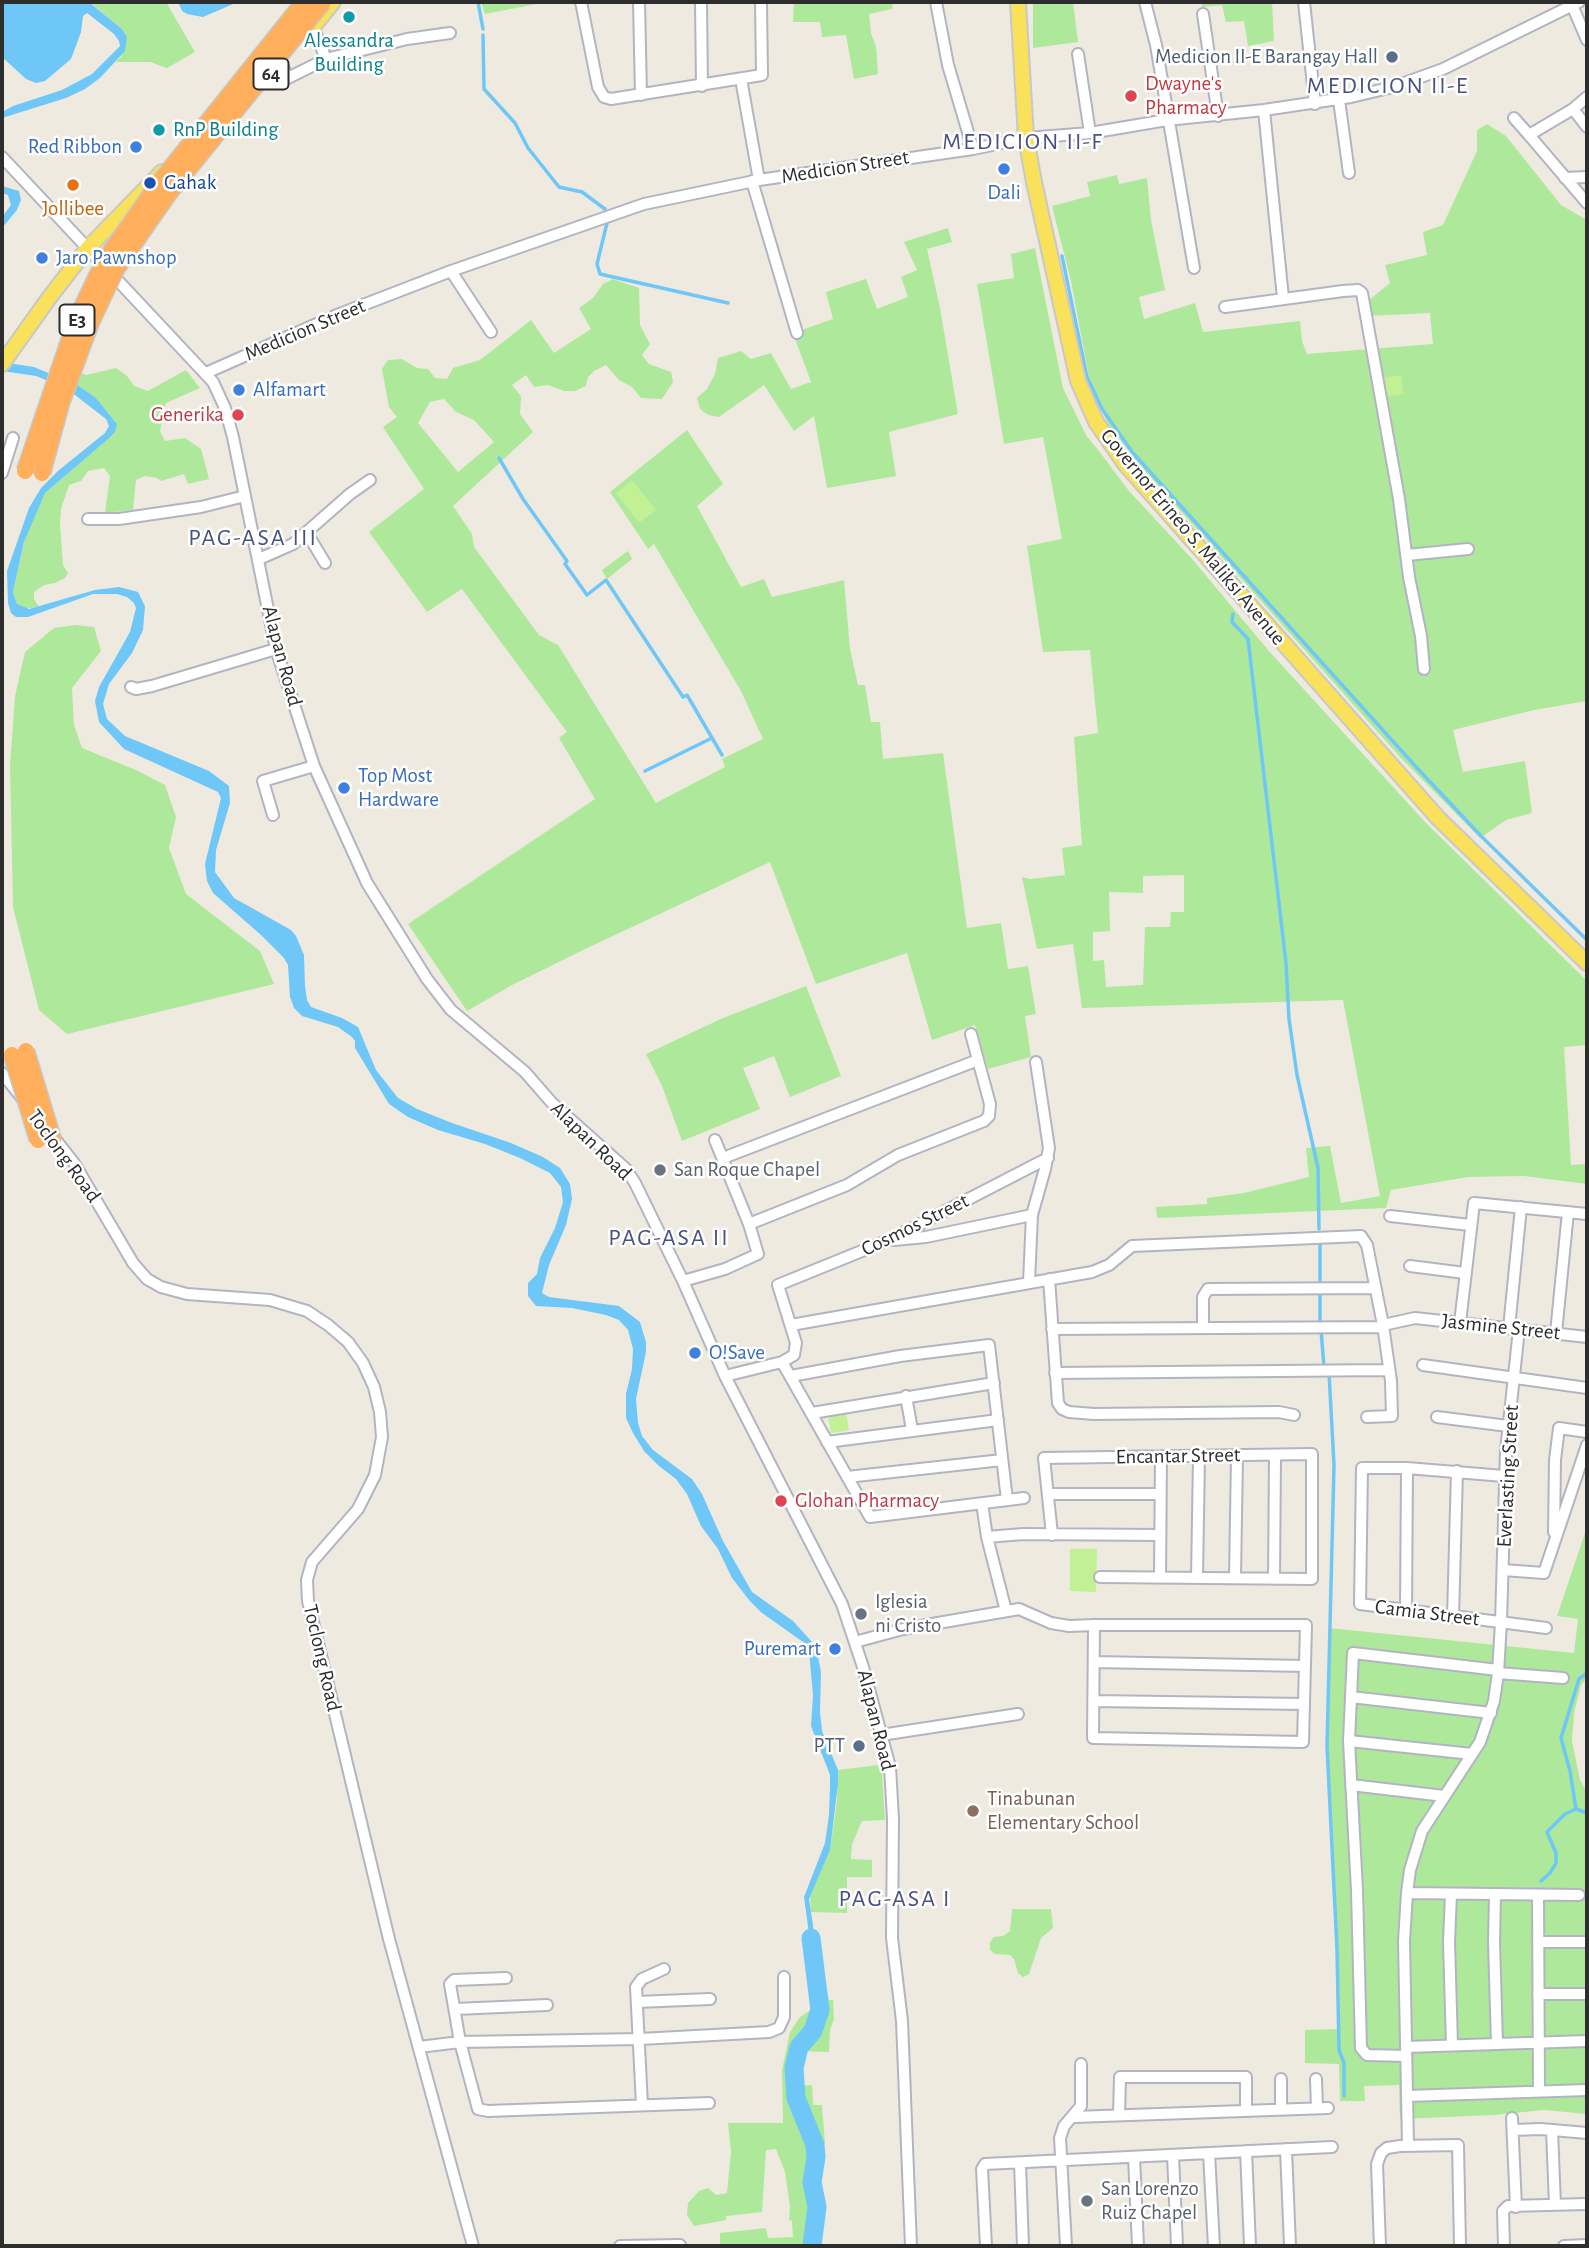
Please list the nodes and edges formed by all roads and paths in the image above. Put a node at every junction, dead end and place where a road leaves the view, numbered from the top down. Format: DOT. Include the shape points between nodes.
graph roads {
  1 [pos="304,2"];
  2 [pos="323,2"];
  3 [pos="333,2"];
  4 [pos="582,2"];
  5 [pos="639,2"];
  6 [pos="701,2"];
  7 [pos="761,2"];
  8 [pos="936,2"];
  9 [pos="1018,2"];
  10 [pos="1145,2"];
  11 [pos="1304,2"];
  12 [pos="1575,4"];
  13 [pos="1203,14"];
  14 [pos="313,27"];
  15 [pos="450,33"];
  16 [pos="1587,40"];
  17 [pos="1078,54"];
  18 [pos="326,60"];
  19 [pos="281,63"];
  20 [pos="741,79"];
  21 [pos="702,86"];
  22 [pos="641,95"];
  23 [pos="1587,97"];
  24 [pos="1339,100"];
  25 [pos="1315,104"];
  26 [pos="1573,109"];
  27 [pos="1264,110"];
  28 [pos="1218,116"];
  29 [pos="1514,118"];
  30 [pos="1167,120"];
  31 [pos="1587,127"];
  32 [pos="1090,133"];
  33 [pos="1529,135"];
  34 [pos="200,136"];
  35 [pos="1026,138"];
  36 [pos="973,149"];
  37 [pos="2,156"];
  38 [pos="1349,173"];
  39 [pos="1587,177"];
  40 [pos="1565,178"];
  41 [pos="755,181"];
  42 [pos="1587,202"];
  43 [pos="88,249"];
  44 [pos="1195,268"];
  45 [pos="451,271"];
  46 [pos="1283,298"];
  47 [pos="1225,307"];
  48 [pos="491,332"];
  49 [pos="797,334"];
  50 [pos="5,359"];
  51 [pos="205,373"];
  52 [pos="2,450"];
  53 [pos="25,471"];
  54 [pos="2,473"];
  55 [pos="42,473"];
  56 [pos="370,480"];
  57 [pos="245,496"];
  58 [pos="88,519"];
  59 [pos="307,533"];
  60 [pos="1468,549"];
  61 [pos="1407,555"];
  62 [pos="259,559"];
  63 [pos="325,563"];
  64 [pos="276,649"];
  65 [pos="1424,669"];
  66 [pos="131,687"];
  67 [pos="314,766"];
  68 [pos="273,815"];
  69 [pos="1587,963"];
  70 [pos="971,1034"];
  71 [pos="19,1053"];
  72 [pos="978,1060"];
  73 [pos="1036,1062"];
  74 [pos="2,1073"];
  75 [pos="46,1140"];
  76 [pos="715,1140"];
  77 [pos="723,1158"];
  78 [pos="1048,1158"];
  79 [pos="1521,1207"];
  80 [pos="1568,1212"];
  81 [pos="1587,1214"];
  82 [pos="1032,1215"];
  83 [pos="1390,1216"];
  84 [pos="749,1224"];
  85 [pos="1470,1225"];
  86 [pos="889,1240"];
  87 [pos="1410,1266"];
  88 [pos="1465,1273"];
  89 [pos="1049,1279"];
  90 [pos="683,1281"];
  91 [pos="1030,1282"];
  92 [pos="1375,1288"];
  93 [pos="1460,1323"];
  94 [pos="791,1325"];
  95 [pos="1383,1326"];
  96 [pos="1203,1327"];
  97 [pos="1052,1329"];
  98 [pos="1514,1329"];
  99 [pos="1556,1333"];
  100 [pos="1587,1336"];
  101 [pos="782,1362"];
  102 [pos="1423,1365"];
  103 [pos="1390,1370"];
  104 [pos="1055,1373"];
  105 [pos="725,1376"];
  106 [pos="791,1376"];
  107 [pos="1514,1378"];
  108 [pos="994,1383"];
  109 [pos="1587,1388"];
  110 [pos="906,1396"];
  111 [pos="811,1413"];
  112 [pos="1294,1415"];
  113 [pos="1367,1417"];
  114 [pos="1437,1417"];
  115 [pos="998,1420"];
  116 [pos="1508,1426"];
  117 [pos="912,1430"];
  118 [pos="1587,1432"];
  119 [pos="827,1442"];
  120 [pos="1587,1446"];
  121 [pos="1237,1455"];
  122 [pos="1275,1455"];
  123 [pos="1161,1456"];
  124 [pos="1199,1456"];
  125 [pos="1002,1460"];
  126 [pos="1406,1468"];
  127 [pos="1457,1471"];
  128 [pos="1504,1476"];
  129 [pos="846,1477"];
  130 [pos="1048,1494"];
  131 [pos="1160,1494"];
  132 [pos="1024,1498"];
  133 [pos="1007,1500"];
  134 [pos="982,1503"];
  135 [pos="1052,1535"];
  136 [pos="1160,1535"];
  137 [pos="987,1537"];
  138 [pos="1554,1542"];
  139 [pos="1503,1570"];
  140 [pos="1100,1577"];
  141 [pos="1160,1577"];
  142 [pos="1197,1578"];
  143 [pos="1235,1578"];
  144 [pos="1274,1578"];
  145 [pos="1006,1611"];
  146 [pos="1406,1611"];
  147 [pos="1452,1617"];
  148 [pos="1501,1622"];
  149 [pos="1094,1625"];
  150 [pos="1546,1628"];
  151 [pos="855,1642"];
  152 [pos="1094,1662"];
  153 [pos="1305,1665"];
  154 [pos="1498,1672"];
  155 [pos="1563,1678"];
  156 [pos="1351,1697"];
  157 [pos="1094,1700"];
  158 [pos="1304,1704"];
  159 [pos="1491,1713"];
  160 [pos="1018,1714"];
  161 [pos="881,1735"];
  162 [pos="1349,1741"];
  163 [pos="1472,1754"];
  164 [pos="1351,1785"];
  165 [pos="1444,1796"];
  166 [pos="1406,1894"];
  167 [pos="1451,1894"];
  168 [pos="1495,1894"];
  169 [pos="1538,1895"];
  170 [pos="1579,1895"];
  171 [pos="1538,1942"];
  172 [pos="1587,1942"];
  173 [pos="664,1969"];
  174 [pos="784,1977"];
  175 [pos="506,1978"];
  176 [pos="1538,1994"];
  177 [pos="1587,1994"];
  178 [pos="710,1999"];
  179 [pos="637,2002"];
  180 [pos="547,2005"];
  181 [pos="455,2009"];
  182 [pos="640,2039"];
  183 [pos="1587,2041"];
  184 [pos="460,2042"];
  185 [pos="1539,2042"];
  186 [pos="1497,2044"];
  187 [pos="1452,2045"];
  188 [pos="419,2047"];
  189 [pos="1406,2052"];
  190 [pos="1082,2064"];
  191 [pos="453,2067"];
  192 [pos="467,2067"];
  193 [pos="1281,2079"];
  194 [pos="1316,2079"];
  195 [pos="1539,2090"];
  196 [pos="1587,2090"];
  197 [pos="1407,2096"];
  198 [pos="709,2104"];
  199 [pos="642,2105"];
  200 [pos="1282,2110"];
  201 [pos="1246,2111"];
  202 [pos="1119,2115"];
  203 [pos="1074,2117"];
  204 [pos="1512,2118"];
  205 [pos="1513,2130"];
  206 [pos="1552,2130"];
  207 [pos="1587,2133"];
  208 [pos="1408,2146"];
  209 [pos="1332,2147"];
  210 [pos="1286,2149"];
  211 [pos="1246,2151"];
  212 [pos="1209,2153"];
  213 [pos="1173,2155"];
  214 [pos="1134,2157"];
  215 [pos="1061,2161"];
  216 [pos="1020,2163"];
  217 [pos="1587,2204"];
  218 [pos="1555,2205"];
  219 [pos="1516,2207"];
  220 [pos="680,2245"];
  221 [pos="1587,2245"];
  222 [pos="473,2246"];
  223 [pos="620,2246"];
  224 [pos="911,2246"];
  225 [pos="986,2246"];
  226 [pos="1023,2246"];
  227 [pos="1066,2246"];
  228 [pos="1138,2246"];
  229 [pos="1177,2246"];
  230 [pos="1214,2246"];
  231 [pos="1250,2246"];
  232 [pos="1290,2246"];
  233 [pos="1380,2246"];
  234 [pos="1461,2246"];
  235 [pos="1504,2246"];
  236 [pos="1564,2246"];
  1 -- 34 [label="main road, 64" via="211,112"];
  1 -- 53 [label="highway, E3, bridge" via="159,183 105,260 78,317"];
  2 -- 55 [label="highway, E3, bridge" via="169,193 116,269 61,403"];
  3 -- 14 [label="main road, 64"];
  4 -- 22 [label="street" via="601,95 611,99"];
  5 -- 22 [label="street"];
  6 -- 21 [label="street"];
  7 -- 20 [label="street" via="762,75"];
  8 -- 36 [label="street" via="948,65"];
  9 -- 35 [label="main road, Governor Erineo S. Maliksi Avenue"];
  10 -- 30 [label="street"];
  11 -- 25 [label="street"];
  12 -- 16 [label="street"];
  12 -- 24 [label="street, Medicion Street" via="1443,69"];
  13 -- 28 [label="street"];
  14 -- 18 [label="street"];
  14 -- 19 [label="main road, 64"];
  15 -- 18 [label="street"];
  17 -- 32 [label="street"];
  18 -- 19 [label="street" via="288,78"];
  19 -- 34 [label="main road, 64" via="223,126"];
  20 -- 21 [label="street"];
  20 -- 41 [label="street"];
  21 -- 22 [label="street"];
  23 -- 26 [label="street"];
  24 -- 25 [label="street, Medicion Street"];
  24 -- 38 [label="street"];
  25 -- 27 [label="street, Medicion Street"];
  26 -- 31 [label="street"];
  26 -- 33 [label="street"];
  27 -- 28 [label="street, Medicion Street"];
  27 -- 46 [label="street"];
  28 -- 30 [label="street, Medicion Street"];
  29 -- 33 [label="street"];
  30 -- 32 [label="street, Medicion Street"];
  30 -- 44 [label="street"];
  32 -- 35 [label="street, Medicion Street"];
  33 -- 40 [label="street"];
  34 -- 43 [label="main road, 64"];
  35 -- 36 [label="street, Medicion Street"];
  35 -- 69 [label="main road, Governor Erineo S. Maliksi Avenue" via="1078,381 1103,433 1125,464 1438,818"];
  36 -- 41 [label="street, Medicion Street"];
  37 -- 43 [label="street, Alapan Road"];
  39 -- 40 [label="street"];
  40 -- 42 [label="street"];
  41 -- 45 [label="street, Medicion Street" via="633,207"];
  41 -- 49 [label="street"];
  43 -- 50 [label="main road, 64"];
  43 -- 51 [label="street, Alapan Road"];
  45 -- 48 [label="street"];
  45 -- 51 [label="street, Medicion Street"];
  46 -- 47 [label="street"];
  46 -- 61 [label="street" via="1343,290 1362,293"];
  51 -- 57 [label="street, Alapan Road" via="225,408"];
  52 -- 54 [label="street" via="13,439"];
  56 -- 59 [label="street"];
  57 -- 58 [label="street" via="201,507"];
  57 -- 62 [label="street, Alapan Road"];
  59 -- 62 [label="street"];
  59 -- 63 [label="street"];
  60 -- 61 [label="street"];
  61 -- 65 [label="street"];
  62 -- 64 [label="street, Alapan Road"];
  64 -- 66 [label="street" via="152,687"];
  64 -- 67 [label="street, Alapan Road"];
  67 -- 68 [label="street" via="263,781"];
  67 -- 90 [label="street, Alapan Road" via="367,883 440,998 626,1170"];
  70 -- 72 [label="street"];
  71 -- 75 [label="highway, bridge"];
  72 -- 77 [label="street"];
  72 -- 84 [label="street" via="991,1110 984,1121 898,1155 847,1185"];
  73 -- 78 [label="street"];
  74 -- 188 [label="street, Toclong Road" via="74,1163 147,1279 187,1294 294,1306 338,1333 369,1374 381,1424 375,1475 358,1508 312,1562 307,1601"];
  76 -- 77 [label="street"];
  77 -- 84 [label="street"];
  78 -- 82 [label="street"];
  78 -- 86 [label="street, Cosmos Street"];
  79 -- 80 [label="street"];
  79 -- 85 [label="street" via="1474,1203"];
  79 -- 98 [label="street, Everlasting Street"];
  80 -- 81 [label="street"];
  80 -- 99 [label="street"];
  82 -- 86 [label="street"];
  82 -- 91 [label="street"];
  83 -- 85 [label="street"];
  84 -- 90 [label="street" via="758,1254"];
  85 -- 88 [label="street"];
  86 -- 94 [label="street, Cosmos Street" via="778,1286"];
  87 -- 88 [label="street"];
  88 -- 93 [label="street"];
  89 -- 91 [label="street"];
  89 -- 92 [label="street" via="1101,1269 1125,1250 1141,1245 1356,1235 1365,1240"];
  89 -- 97 [label="street"];
  90 -- 105 [label="street, Alapan Road"];
  91 -- 94 [label="street"];
  92 -- 95 [label="street"];
  92 -- 96 [label="street" via="1208,1289 1203,1297"];
  93 -- 95 [label="street, Jasmine Street" via="1415,1318"];
  93 -- 98 [label="street, Jasmine Street"];
  94 -- 101 [label="street" via="796,1350"];
  95 -- 96 [label="street, Jasmine Street"];
  95 -- 103 [label="street"];
  96 -- 97 [label="street, Jasmine Street"];
  97 -- 104 [label="street"];
  98 -- 99 [label="street, Jasmine Street"];
  98 -- 107 [label="street, Everlasting Street"];
  99 -- 100 [label="street, Jasmine Street"];
  101 -- 105 [label="street"];
  101 -- 106 [label="street"];
  102 -- 107 [label="street"];
  103 -- 104 [label="street"];
  103 -- 113 [label="street" via="1392,1416"];
  104 -- 112 [label="street" via="1058,1403 1069,1412"];
  105 -- 151 [label="street, Alapan Road" via="827,1572"];
  106 -- 108 [label="street" via="989,1345"];
  106 -- 111 [label="street"];
  107 -- 109 [label="street"];
  107 -- 116 [label="street, Everlasting Street"];
  108 -- 110 [label="street"];
  108 -- 115 [label="street"];
  110 -- 111 [label="street"];
  110 -- 117 [label="street"];
  111 -- 119 [label="street"];
  114 -- 116 [label="street"];
  115 -- 117 [label="street"];
  115 -- 125 [label="street"];
  116 -- 128 [label="street, Everlasting Street"];
  117 -- 119 [label="street"];
  118 -- 138 [label="street" via="1559,1428"];
  119 -- 129 [label="street"];
  120 -- 138 [label="street"];
  121 -- 122 [label="street, Encantar Street"];
  121 -- 124 [label="street, Encantar Street"];
  121 -- 143 [label="street"];
  122 -- 144 [label="street"];
  122 -- 144 [label="street, Encantar Street" via="1312,1454 1312,1579"];
  123 -- 124 [label="street, Encantar Street"];
  123 -- 130 [label="street, Encantar Street" via="1044,1458"];
  123 -- 131 [label="street"];
  124 -- 142 [label="street"];
  125 -- 129 [label="street"];
  125 -- 133 [label="street"];
  126 -- 127 [label="street"];
  126 -- 146 [label="street"];
  126 -- 146 [label="street, Camia Street" via="1362,1468 1360,1604"];
  127 -- 128 [label="street"];
  127 -- 147 [label="street"];
  128 -- 139 [label="street, Everlasting Street"];
  129 -- 134 [label="street" via="870,1517"];
  130 -- 131 [label="street"];
  130 -- 135 [label="street"];
  131 -- 136 [label="street"];
  132 -- 133 [label="street"];
  133 -- 134 [label="street"];
  134 -- 137 [label="street"];
  135 -- 136 [label="street"];
  135 -- 137 [label="street"];
  136 -- 141 [label="street"];
  137 -- 145 [label="street"];
  138 -- 139 [label="street" via="1544,1573"];
  139 -- 148 [label="street, Everlasting Street"];
  140 -- 141 [label="street"];
  141 -- 142 [label="street"];
  142 -- 143 [label="street"];
  143 -- 144 [label="street"];
  145 -- 149 [label="street" via="1026,1611 1060,1625"];
  145 -- 151 [label="street"];
  146 -- 147 [label="street, Camia Street"];
  147 -- 148 [label="street, Camia Street"];
  148 -- 150 [label="street, Camia Street"];
  148 -- 154 [label="street, Everlasting Street"];
  149 -- 152 [label="street"];
  149 -- 153 [label="street" via="1306,1625"];
  151 -- 161 [label="street, Alapan Road"];
  152 -- 153 [label="street"];
  152 -- 157 [label="street"];
  153 -- 158 [label="street"];
  154 -- 155 [label="street"];
  154 -- 156 [label="street" via="1353,1653"];
  154 -- 159 [label="street, Everlasting Street"];
  156 -- 159 [label="street"];
  156 -- 162 [label="street"];
  157 -- 158 [label="street"];
  157 -- 158 [label="street" via="1093,1738 1303,1742"];
  159 -- 163 [label="street, Everlasting Street"];
  160 -- 161 [label="street"];
  161 -- 224 [label="street, Alapan Road" via="892,1790 892,1938 902,2034"];
  162 -- 163 [label="street"];
  162 -- 164 [label="street"];
  163 -- 165 [label="street, Everlasting Street"];
  164 -- 165 [label="street"];
  164 -- 189 [label="street" via="1361,2048 1367,2055"];
  165 -- 166 [label="street, Everlasting Street" via="1422,1831"];
  166 -- 167 [label="street"];
  166 -- 189 [label="street, Everlasting Street"];
  167 -- 168 [label="street"];
  167 -- 187 [label="street"];
  168 -- 169 [label="street"];
  168 -- 186 [label="street"];
  169 -- 170 [label="street"];
  169 -- 171 [label="street"];
  171 -- 172 [label="street"];
  171 -- 176 [label="street"];
  173 -- 179 [label="street" via="642,1979 636,1987"];
  174 -- 182 [label="street" via="784,2017 779,2028"];
  175 -- 181 [label="street" via="451,1981"];
  176 -- 177 [label="street"];
  176 -- 185 [label="street"];
  178 -- 179 [label="street"];
  179 -- 182 [label="street"];
  180 -- 181 [label="street"];
  181 -- 184 [label="street"];
  182 -- 184 [label="street"];
  182 -- 199 [label="street"];
  183 -- 185 [label="street"];
  184 -- 188 [label="street"];
  184 -- 192 [label="street"];
  185 -- 186 [label="street"];
  185 -- 195 [label="street"];
  186 -- 187 [label="street"];
  187 -- 189 [label="street"];
  188 -- 222 [label="street, Toclong Road"];
  189 -- 197 [label="street, Everlasting Street"];
  190 -- 203 [label="street" via="1082,2100"];
  191 -- 192 [label="street"];
  192 -- 199 [label="street" via="476,2107 482,2111"];
  193 -- 200 [label="street"];
  194 -- 200 [label="street" via="1322,2108"];
  195 -- 196 [label="street"];
  195 -- 197 [label="street"];
  197 -- 208 [label="street, Everlasting Street"];
  198 -- 199 [label="street"];
  200 -- 201 [label="street"];
  201 -- 202 [label="street"];
  201 -- 202 [label="street" via="1246,2077 1120,2077"];
  202 -- 203 [label="street"];
  203 -- 215 [label="street" via="1062,2132"];
  204 -- 205 [label="street"];
  205 -- 206 [label="street"];
  205 -- 219 [label="street"];
  206 -- 207 [label="street"];
  206 -- 218 [label="street"];
  208 -- 233 [label="street" via="1387,2148 1377,2164"];
  208 -- 234 [label="street" via="1458,2145"];
  209 -- 210 [label="street"];
  210 -- 211 [label="street"];
  210 -- 232 [label="street"];
  211 -- 212 [label="street"];
  211 -- 231 [label="street"];
  212 -- 213 [label="street"];
  212 -- 230 [label="street"];
  213 -- 214 [label="street"];
  213 -- 229 [label="street"];
  214 -- 215 [label="street"];
  214 -- 228 [label="street"];
  215 -- 216 [label="street"];
  215 -- 227 [label="street"];
  216 -- 225 [label="street" via="985,2164 982,2169"];
  216 -- 226 [label="street"];
  217 -- 218 [label="street"];
  218 -- 219 [label="street"];
  219 -- 235 [label="street" via="1503,2211"];
  220 -- 223 [label="street"];
  221 -- 236 [label="street"];
}
